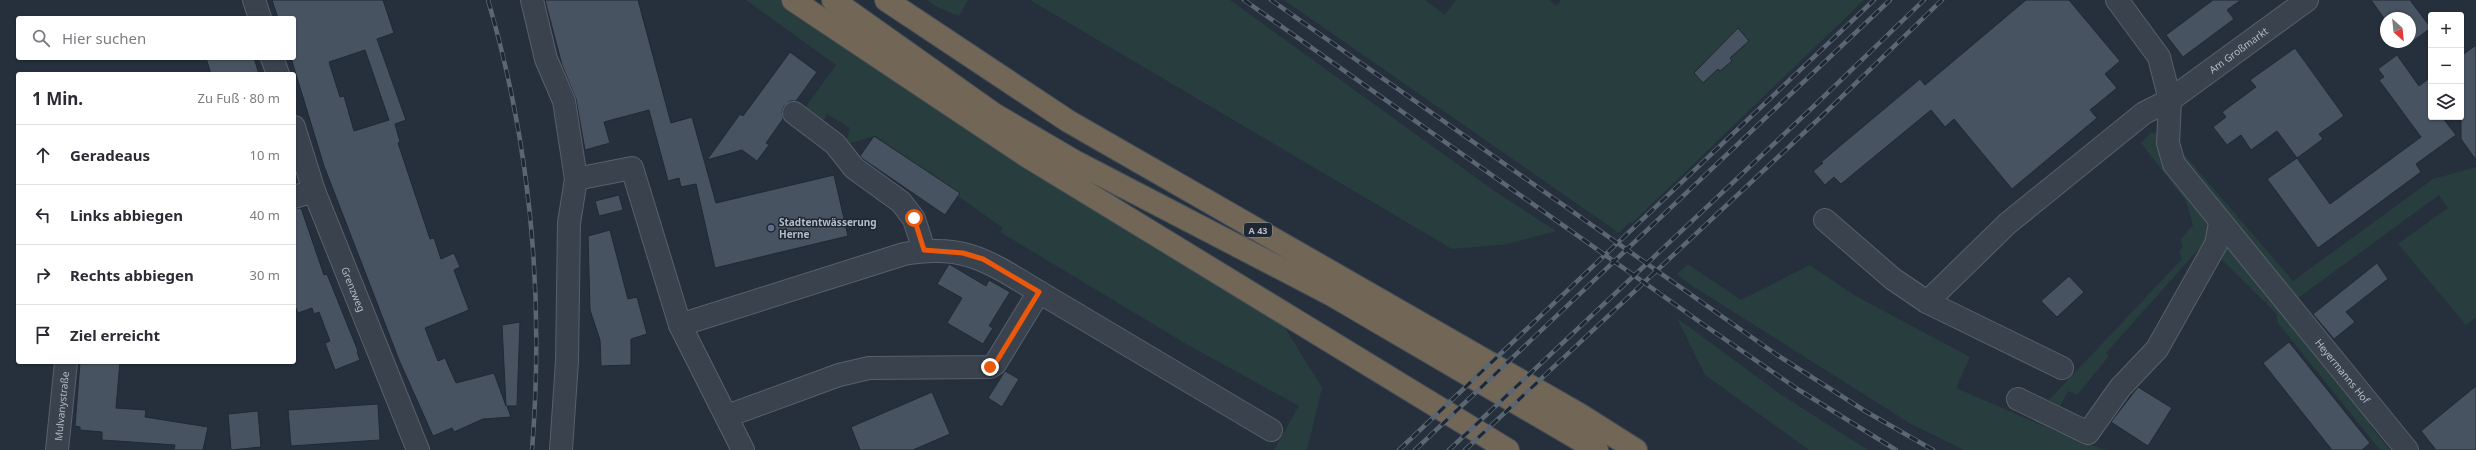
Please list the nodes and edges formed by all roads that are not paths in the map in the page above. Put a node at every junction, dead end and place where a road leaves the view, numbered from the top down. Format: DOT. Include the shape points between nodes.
graph roads {
  1 [pos="254,0"];
  2 [pos="532,0"];
  3 [pos="793,0"];
  4 [pos="833,0"];
  5 [pos="886,0"];
  6 [pos="2117,0"];
  7 [pos="2307,0"];
  8 [pos="259,16"];
  9 [pos="273,60"];
  10 [pos="277,72"];
  11 [pos="2170,100"];
  12 [pos="794,113"];
  13 [pos="296,140"];
  14 [pos="1076,162"];
  15 [pos="576,179"];
  16 [pos="304,194"];
  17 [pos="1100,201"];
  18 [pos="1825,220"];
  19 [pos="2220,224"];
  20 [pos="924,250"];
  21 [pos="1039,292"];
  22 [pos="1927,302"];
  23 [pos="680,325"];
  24 [pos="66,364"];
  25 [pos="2062,368"];
  26 [pos="2018,399"];
  27 [pos="727,416"];
  28 [pos="1271,430"];
  29 [pos="57,450"];
  30 [pos="418,450"];
  31 [pos="561,450"];
  32 [pos="743,450"];
  33 [pos="1508,450"];
  34 [pos="1597,450"];
  35 [pos="1636,450"];
  36 [pos="2407,450"];
  1 -- 8 [label="street"];
  2 -- 15 [label="street" via="546,59 564,101"];
  3 -- 17 [label="highway" via="1025,155"];
  4 -- 14 [label="highway, A 43" via="994,114"];
  5 -- 35 [label="highway, A 43" via="1068,121 1572,410"];
  6 -- 11 [label="street, Heyermanns Hof" via="2159,57"];
  7 -- 11 [label="street, Am Großmarkt"];
  9 -- 10 [label="street"];
  11 -- 19 [label="street, Heyermanns Hof" via="2168,143 2174,164"];
  11 -- 22 [label="street, Am Großmarkt" via="2144,112 2008,223"];
  12 -- 20 [label="street" via="835,144 854,168 901,202 914,218"];
  13 -- 16 [label="street, Grenzweg"];
  14 -- 17 [label="street"];
  14 -- 34 [label="highway, A 43" via="1330,294"];
  15 -- 23 [label="street" via="632,168"];
  15 -- 31 [label="street" via="569,222 567,361"];
  16 -- 30 [label="street, Grenzweg"];
  17 -- 33 [label="highway"];
  18 -- 22 [label="street" via="1892,280"];
  19 -- 26 [label="street" via="2216,244 2157,349 2120,388 2088,433"];
  19 -- 36 [label="street, Heyermanns Hof"];
  20 -- 21 [label="street" via="963,253 983,259"];
  20 -- 23 [label="street" via="904,254"];
  21 -- 27 [label="street" via="995,364 990,367 869,368 840,375"];
  21 -- 28 [label="street"];
  22 -- 25 [label="street"];
  23 -- 27 [label="street"];
  24 -- 29 [label="street, Mulvanystraße"];
  27 -- 32 [label="street"];
}
